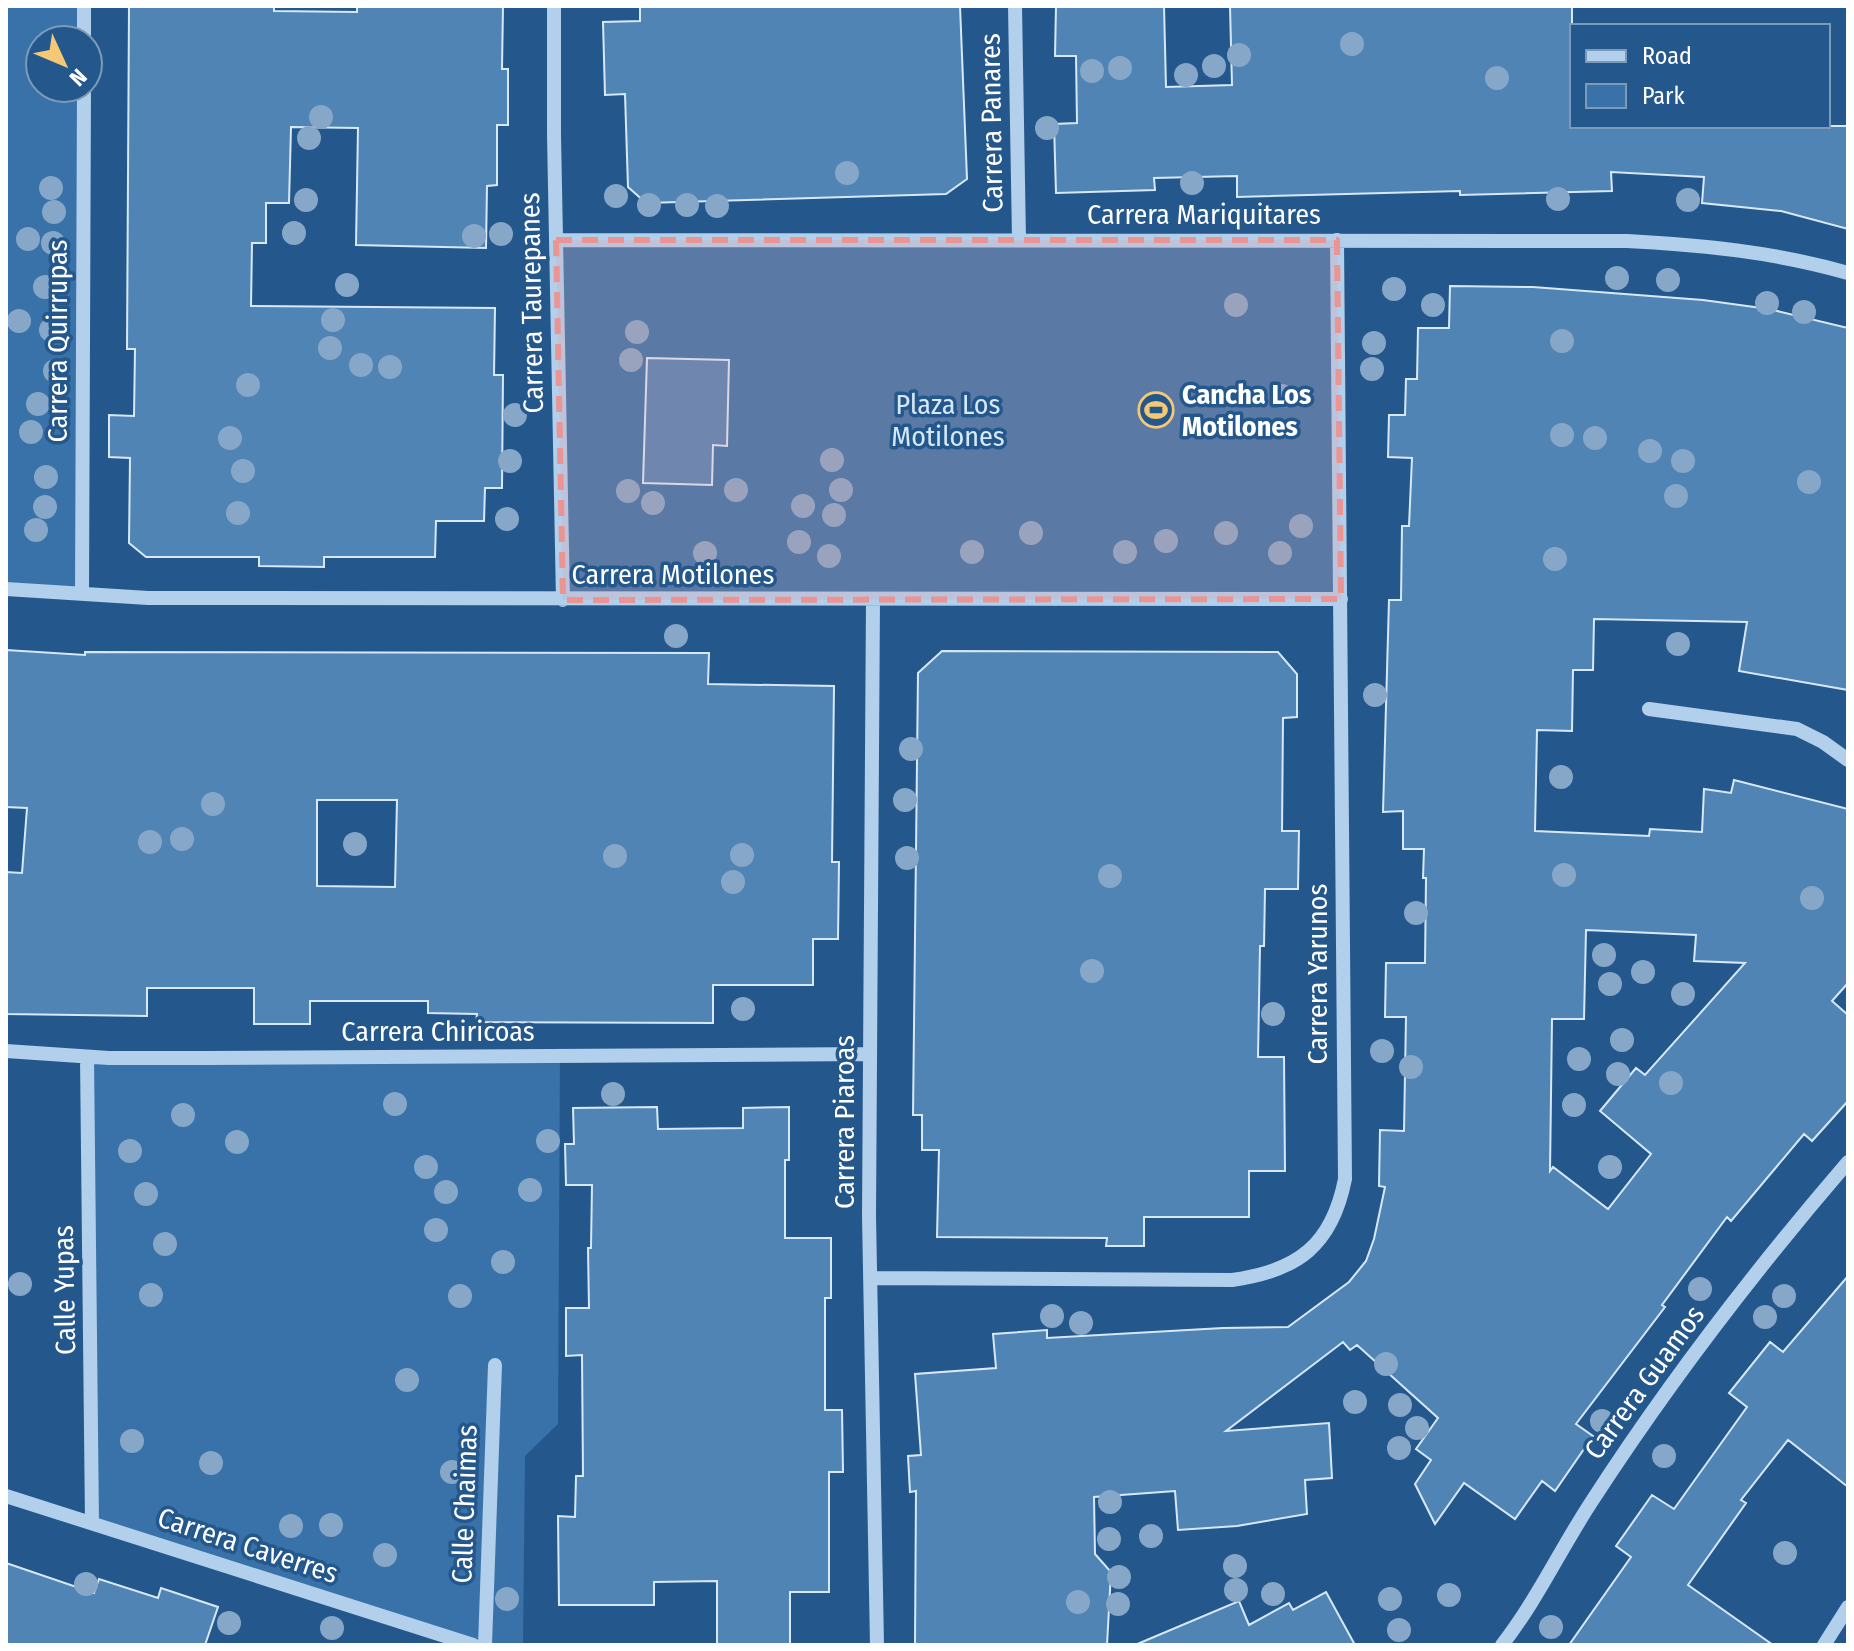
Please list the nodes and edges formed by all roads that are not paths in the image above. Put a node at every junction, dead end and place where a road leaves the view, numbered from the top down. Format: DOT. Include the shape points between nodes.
graph roads {
  1 [pos="554,6"];
  2 [pos="1015,6"];
  3 [pos="84,104"];
  4 [pos="556,240"];
  5 [pos="1019,240"];
  6 [pos="1337,240"];
  7 [pos="1848,273"];
  8 [pos="6,589"];
  9 [pos="82,594"];
  10 [pos="873,599"];
  11 [pos="1341,599"];
  12 [pos="563,600"];
  13 [pos="1649,709"];
  14 [pos="1848,760"];
  15 [pos="6,1051"];
  16 [pos="870,1054"];
  17 [pos="87,1057"];
  18 [pos="1848,1162"];
  19 [pos="870,1278"];
  20 [pos="495,1365"];
  21 [pos="6,1496"];
  22 [pos="92,1523"];
  23 [pos="1848,1607"];
  24 [pos="473,1645"];
  25 [pos="485,1645"];
  26 [pos="877,1645"];
  27 [pos="1502,1645"];
  28 [pos="1824,1645"];
  1 -- 4 [label="street, Carrera Taurepanes"];
  2 -- 5 [label="street, Carrera Panares"];
  3 -- 9 [label="street, Carrera Quirrupas"];
  4 -- 5 [label="street, Carrera Mariquitares"];
  4 -- 12 [label="street, Carrera Taurepanes"];
  5 -- 6 [label="street, Carrera Mariquitares"];
  6 -- 7 [label="street, Carrera Mariquitares" via="1715,246"];
  6 -- 11 [label="street, Carrera Yarunos"];
  8 -- 9 [label="street, Carrera Motilones"];
  9 -- 12 [label="street, Carrera Motilones"];
  10 -- 11 [label="street, Carrera Motilones"];
  10 -- 12 [label="street, Carrera Motilones"];
  10 -- 16 [label="street, Carrera Piaroas"];
  11 -- 19 [label="street, Carrera Yarunos" via="1345,1179 1334,1219 1288,1266 1232,1280"];
  13 -- 14 [label="street" via="1797,729"];
  15 -- 17 [label="street, Carrera Chiricoas"];
  16 -- 17 [label="street, Carrera Chiricoas"];
  16 -- 19 [label="street, Carrera Piaroas"];
  17 -- 22 [label="street, Calle Yupas"];
  18 -- 27 [label="street, Carrera Guamos" via="1694,1354 1590,1503 1525,1616"];
  19 -- 26 [label="street, Carrera Piaroas"];
  20 -- 25 [label="street, Calle Chaimas"];
  21 -- 22 [label="street, Carrera Caverres"];
  22 -- 24 [label="street, Carrera Caverres"];
  23 -- 28 [label="street"];
}
